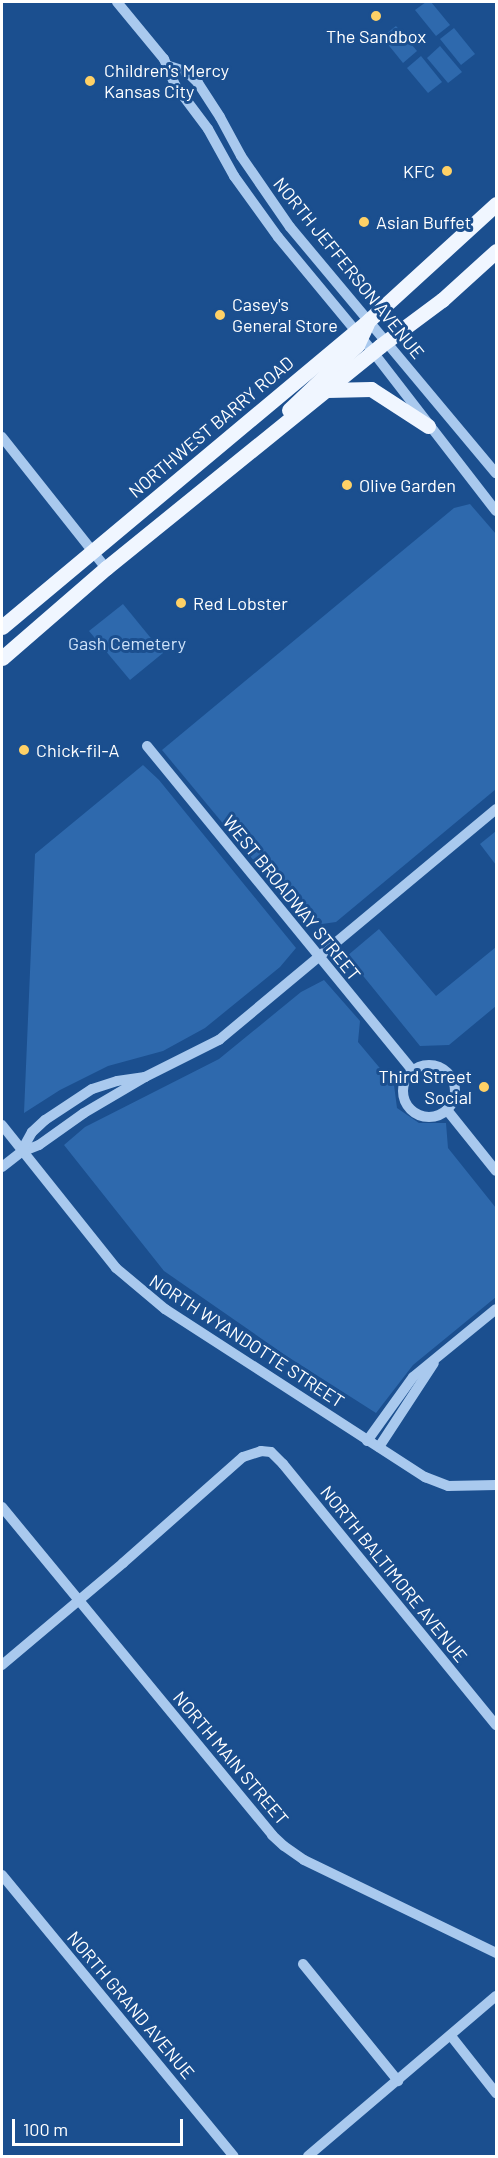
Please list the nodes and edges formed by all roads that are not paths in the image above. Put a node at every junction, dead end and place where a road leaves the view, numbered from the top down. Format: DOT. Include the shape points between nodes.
graph roads {
  1 [pos="117,2"];
  2 [pos="169,66"];
  3 [pos="496,204"];
  4 [pos="496,251"];
  5 [pos="369,320"];
  6 [pos="358,335"];
  7 [pos="387,341"];
  8 [pos="373,352"];
  9 [pos="327,390"];
  10 [pos="428,426"];
  11 [pos="277,430"];
  12 [pos="2,437"];
  13 [pos="496,473"];
  14 [pos="496,511"];
  15 [pos="93,552"];
  16 [pos="106,568"];
  17 [pos="2,627"];
  18 [pos="2,658"];
  19 [pos="147,746"];
  20 [pos="496,809"];
  21 [pos="320,958"];
  22 [pos="412,1070"];
  23 [pos="144,1077"];
  24 [pos="447,1110"];
  25 [pos="2,1125"];
  26 [pos="21,1152"];
  27 [pos="2,1167"];
  28 [pos="496,1171"];
  29 [pos="496,1309"];
  30 [pos="436,1361"];
  31 [pos="367,1441"];
  32 [pos="379,1448"];
  33 [pos="496,1485"];
  34 [pos="2,1507"];
  35 [pos="78,1599"];
  36 [pos="2,1665"];
  37 [pos="496,1725"];
  38 [pos="2,1875"];
  39 [pos="496,1953"];
  40 [pos="303,1964"];
  41 [pos="496,1996"];
  42 [pos="451,2036"];
  43 [pos="398,2080"];
  44 [pos="496,2093"];
  45 [pos="234,2157"];
  46 [pos="308,2157"];
  1 -- 2 [label="street, NORTH JEFFERSON AVENUE"];
  2 -- 5 [label="street, NORTH JEFFERSON AVENUE" via="187,72 198,83 270,200"];
  2 -- 6 [label="street, NORTH JEFFERSON AVENUE" via="175,85 208,129 255,206"];
  3 -- 5 [label="main road"];
  4 -- 7 [label="main road" via="442,300"];
  5 -- 6 [label="main road"];
  5 -- 7 [label="street, NORTH JEFFERSON AVENUE"];
  6 -- 8 [label="street, NORTH JEFFERSON AVENUE"];
  6 -- 11 [label="main road" via="291,408"];
  6 -- 15 [label="main road, NORTHWEST BARRY ROAD"];
  7 -- 8 [label="main road"];
  7 -- 13 [label="street, NORTH JEFFERSON AVENUE"];
  8 -- 9 [label="main road"];
  8 -- 10 [label="street, NORTH JEFFERSON AVENUE"];
  9 -- 10 [label="main road" via="371,389"];
  9 -- 11 [label="main road"];
  10 -- 14 [label="street, NORTH JEFFERSON AVENUE"];
  11 -- 16 [label="main road"];
  12 -- 15 [label="street"];
  15 -- 16 [label="street"];
  15 -- 17 [label="main road, NORTHWEST BARRY ROAD"];
  16 -- 18 [label="main road"];
  19 -- 21 [label="street, WEST BROADWAY STREET"];
  20 -- 21 [label="street"];
  21 -- 22 [label="street, WEST BROADWAY STREET"];
  21 -- 23 [label="street" via="219,1040"];
  22 -- 24 [label="street" via="428,1064 440,1066 450,1074 456,1089"];
  22 -- 24 [label="street" via="402,1089 409,1108 428,1117"];
  23 -- 26 [label="street" via="39,1145"];
  23 -- 26 [label="street" via="92,1089 45,1120 32,1132"];
  24 -- 28 [label="street"];
  25 -- 26 [label="street, NORTH WYANDOTTE STREET"];
  26 -- 27 [label="street"];
  26 -- 31 [label="street, NORTH WYANDOTTE STREET" via="136,1287"];
  29 -- 30 [label="street"];
  30 -- 31 [label="street" via="412,1377"];
  30 -- 32 [label="street"];
  31 -- 32 [label="street, NORTH WYANDOTTE STREET"];
  32 -- 33 [label="street, NORTH WYANDOTTE STREET" via="425,1477 448,1486"];
  34 -- 35 [label="street, NORTH MAIN STREET"];
  35 -- 36 [label="street"];
  35 -- 37 [label="street, NORTH BALTIMORE AVENUE" via="243,1457 271,1452"];
  35 -- 39 [label="street, NORTH MAIN STREET" via="284,1846 304,1860"];
  38 -- 45 [label="street, NORTH GRAND AVENUE"];
  40 -- 43 [label="street"];
  41 -- 42 [label="street"];
  42 -- 43 [label="street"];
  42 -- 44 [label="street"];
  43 -- 46 [label="street"];
}
